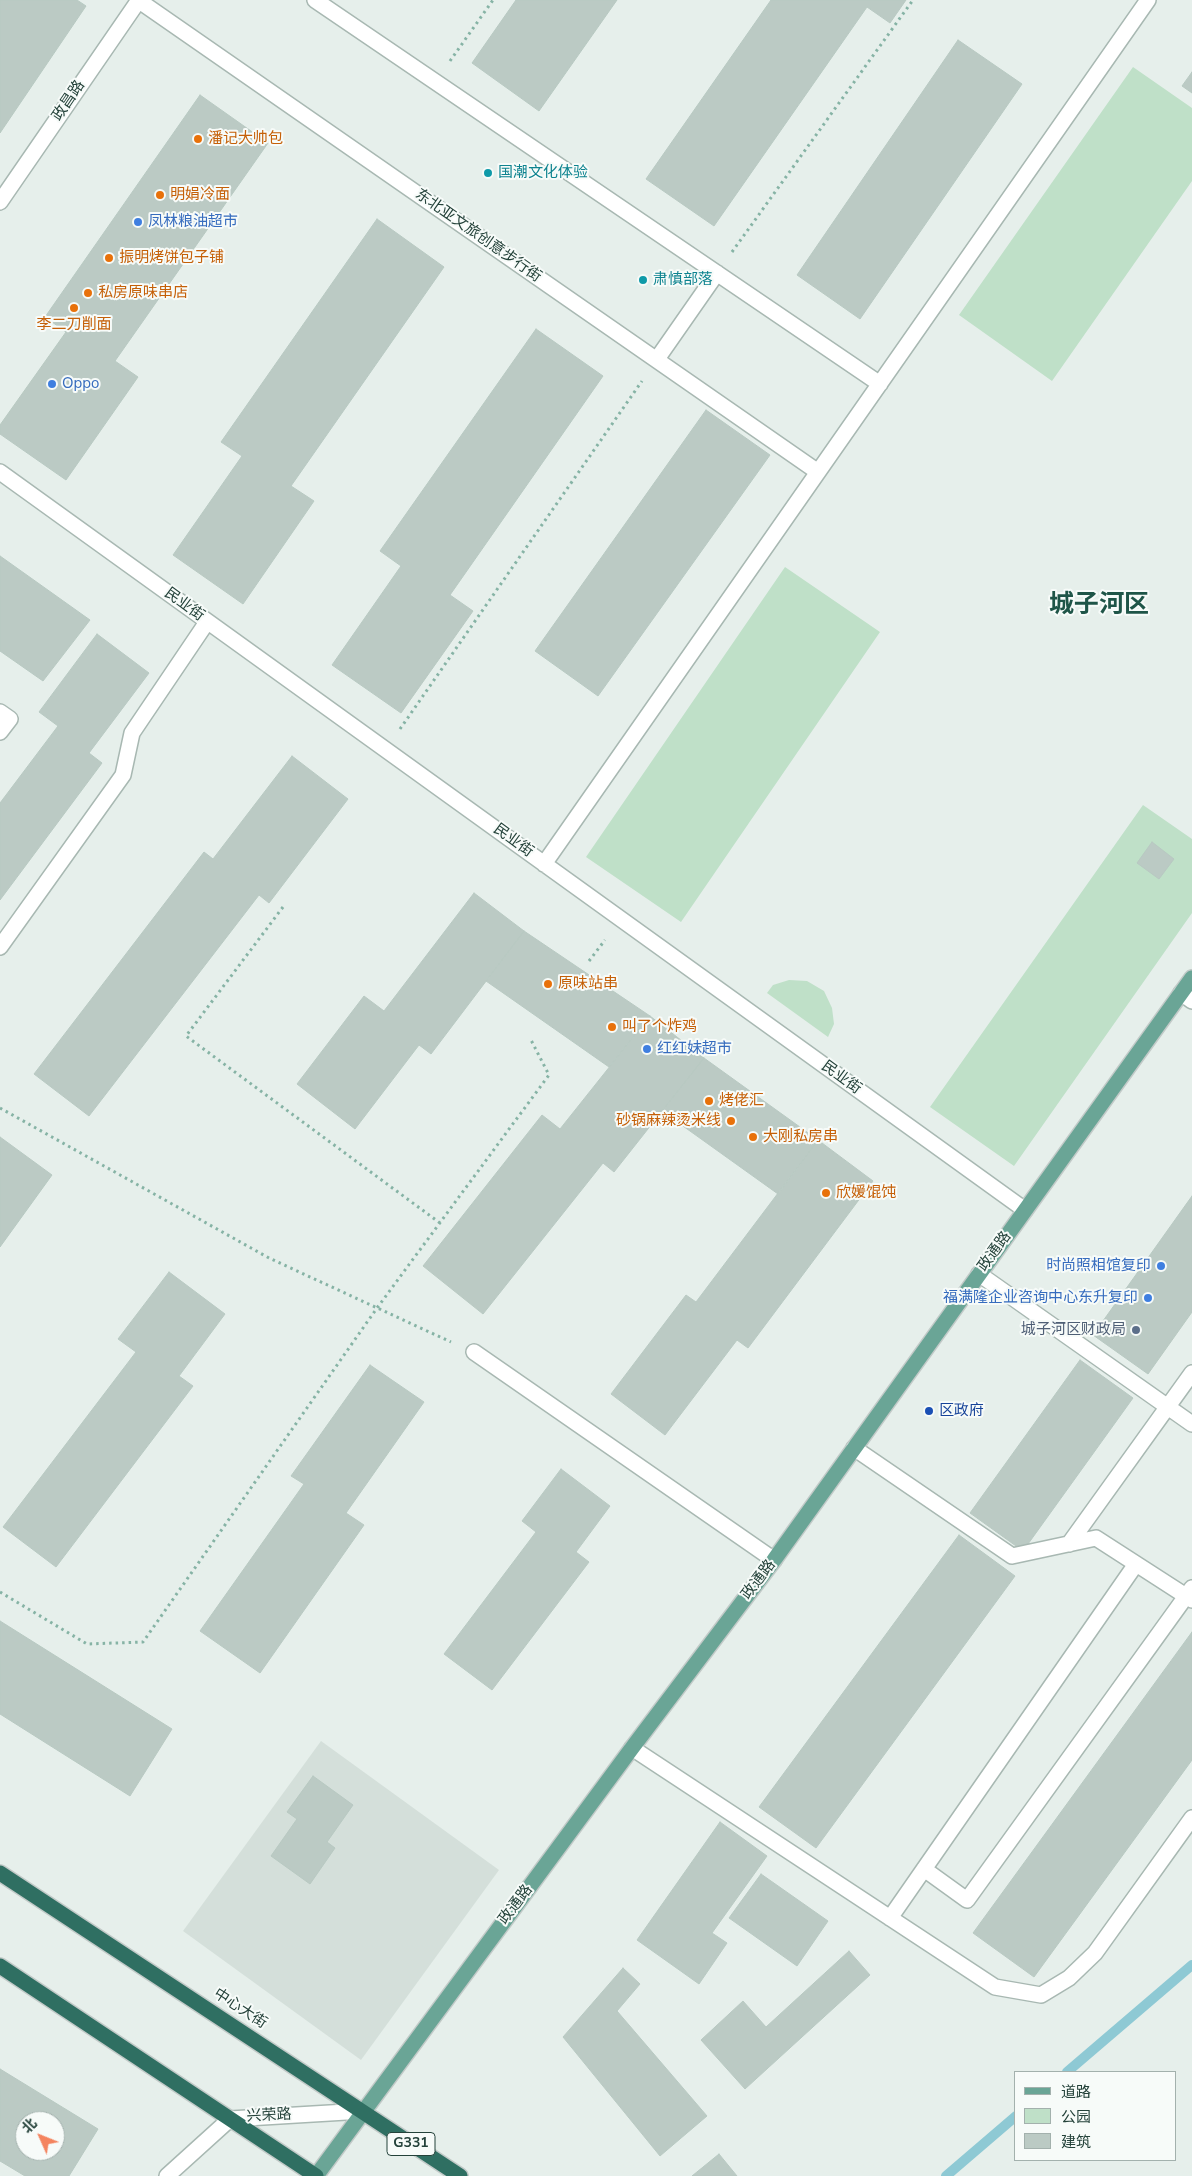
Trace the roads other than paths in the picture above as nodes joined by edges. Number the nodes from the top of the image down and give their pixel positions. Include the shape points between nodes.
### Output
1 (138, 0) edge
2 (315, 0) edge
3 (1148, 0) edge
4 (0, 202) edge
5 (717, 273) junction
6 (657, 359) junction
7 (880, 384) junction
8 (0, 472) edge
9 (818, 472) junction
10 (207, 622) junction
11 (0, 712) edge
12 (0, 732) edge
13 (544, 864) junction
14 (0, 948) edge
15 (1192, 978) edge
16 (1187, 997) edge
17 (1025, 1210) junction
18 (979, 1274) junction
19 (474, 1352) road end
20 (1192, 1373) edge
21 (1168, 1407) junction
22 (1192, 1424) edge
23 (854, 1448) junction
24 (1069, 1544) junction
25 (774, 1560) junction
26 (1136, 1564) junction
27 (1190, 1595) edge
28 (632, 1748) junction
29 (1192, 1818) edge
30 (924, 1870) junction
31 (0, 1873) edge
32 (890, 1918) junction
33 (0, 1966) edge
34 (363, 2111) junction
35 (230, 2118) junction
36 (167, 2176) edge
37 (316, 2176) edge
38 (460, 2176) edge

1 - 4 street, 政昌路
1 - 6 street, 东北亚文旅创意步行街
2 - 5 street
3 - 7 street
5 - 6 street
5 - 7 street
6 - 9 street, 东北亚文旅创意步行街
7 - 9 street
8 - 10 street, 民业街
9 - 13 street
10 - 13 street, 民业街
10 - 14 street via 132,733 123,775
11 - 12 street via 10,719
13 - 17 street, 民业街
15 - 16 main road, 政通路
16 - 17 main road, 政通路
17 - 18 main road, 政通路
18 - 21 street
18 - 23 main road, 政通路
19 - 25 street
20 - 21 street
21 - 22 street
21 - 24 street
23 - 24 street via 1012,1556
23 - 25 main road, 政通路
24 - 26 street via 1096,1538
25 - 28 main road, 政通路
26 - 27 street
26 - 30 street
27 - 30 street via 967,1900
28 - 32 street
28 - 34 main road, 政通路
29 - 32 street via 1096,1953 1070,1978 1041,1995 995,1988
30 - 32 street
31 - 34 highway, 中心大街
33 - 35 highway
34 - 35 street, 兴荣路
34 - 37 main road, 政通路
34 - 38 highway, 中心大街 / G331
35 - 36 street, 兴荣路
35 - 37 highway

